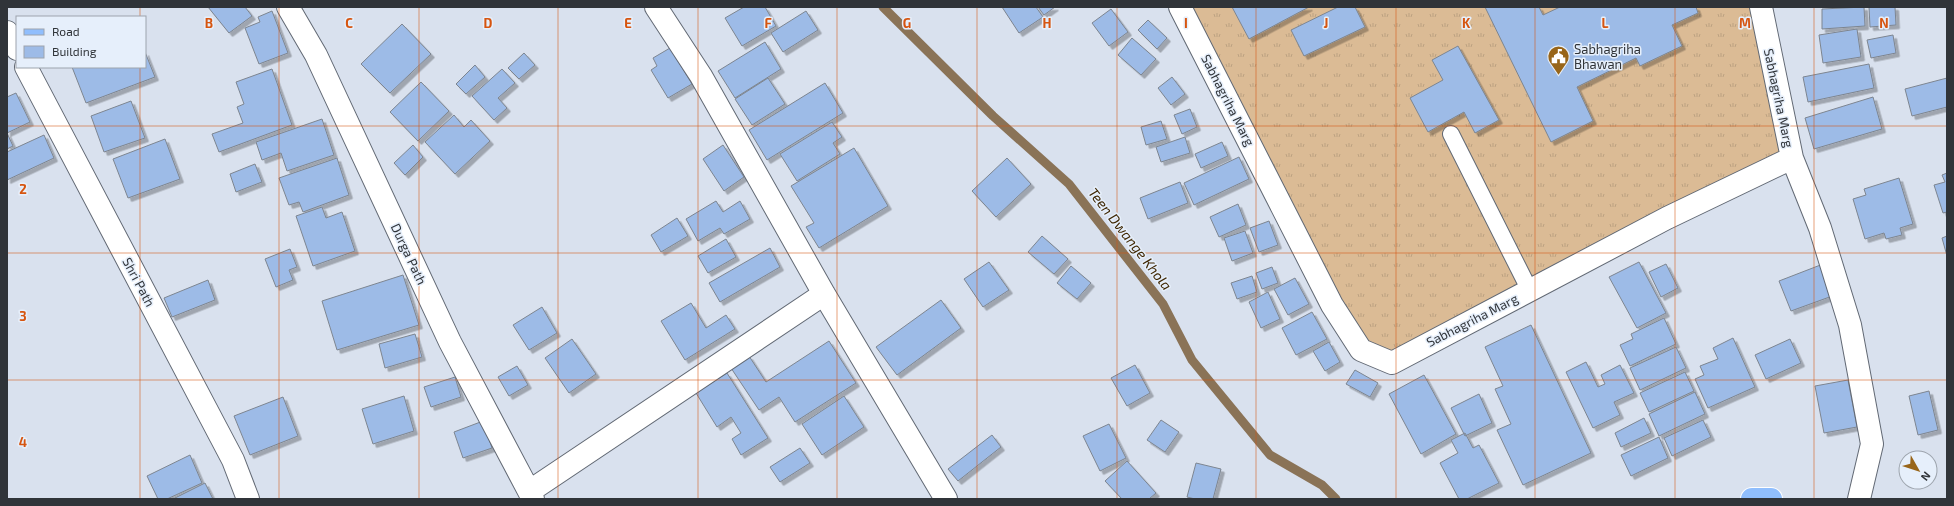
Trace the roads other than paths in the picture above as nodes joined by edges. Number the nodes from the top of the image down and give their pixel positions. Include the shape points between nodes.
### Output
1 (288, 7) edge
2 (656, 7) edge
3 (1180, 7) edge
4 (1762, 7) edge
5 (7, 32) edge
6 (16, 47) edge
7 (27, 68) edge
8 (1451, 134) dead end
9 (1792, 158) junction
10 (1530, 291) junction
11 (824, 294) junction
12 (532, 495) edge
13 (248, 499) edge
14 (946, 499) edge
15 (1752, 499) edge
16 (1771, 499) edge
17 (1859, 499) edge

1 - 12 street, Durga Path via 316,55 450,342
2 - 11 street via 701,76
3 - 10 street, Sabhagriha Marg via 1332,305 1361,350 1392,363
4 - 9 street, Sabhagriha Marg
5 - 6 street
7 - 13 street, Shri Path via 233,460
8 - 10 lane
9 - 10 street, Sabhagriha Marg via 1667,218
9 - 17 street via 1820,228 1850,325 1872,444
11 - 12 street
11 - 14 street
15 - 16 main road

